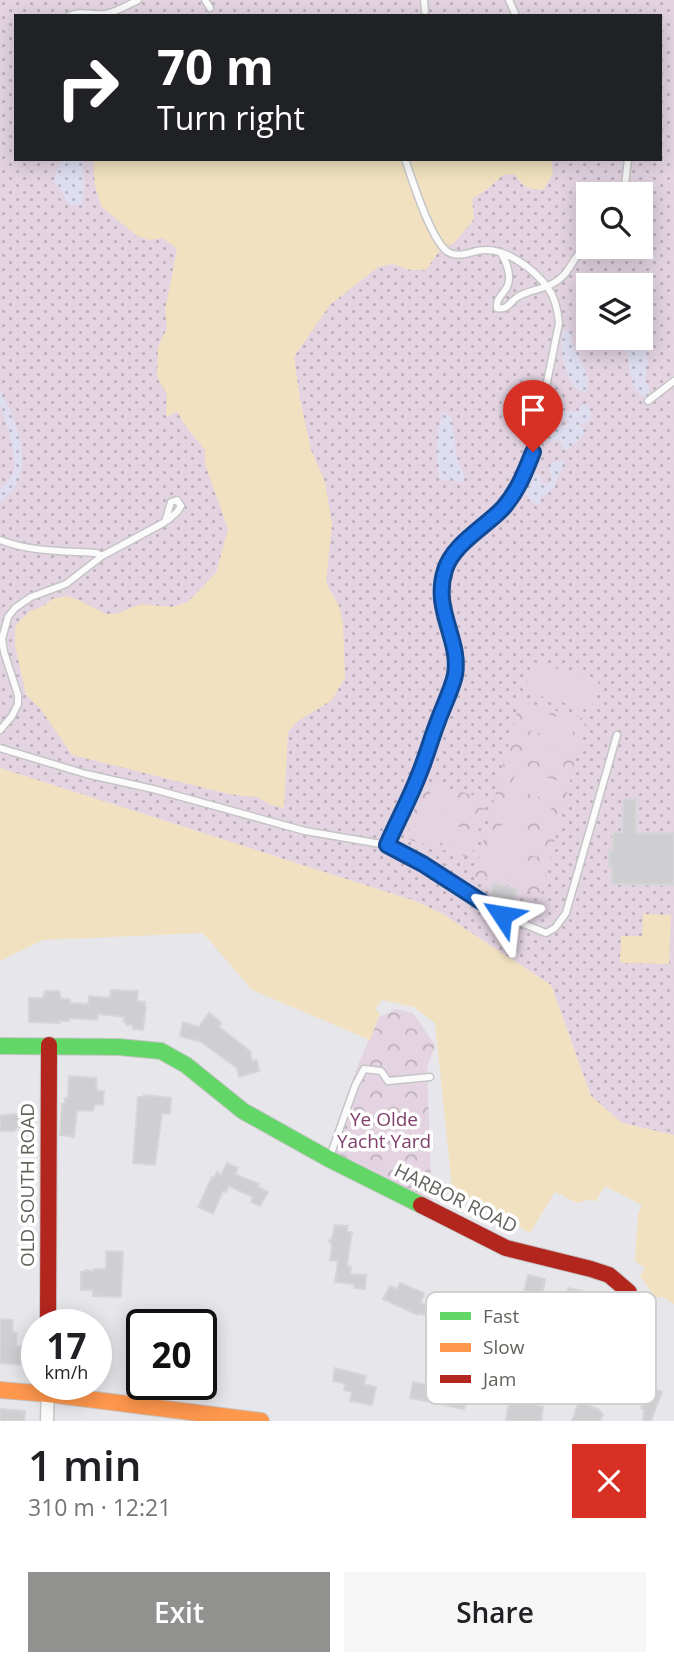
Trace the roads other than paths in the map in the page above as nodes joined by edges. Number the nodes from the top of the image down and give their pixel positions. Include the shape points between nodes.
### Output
1 (138, 0) edge
2 (205, 0) edge
3 (424, 0) edge
4 (210, 8) dead end
5 (425, 11) dead end
6 (71, 14) edge
7 (98, 14) edge
8 (98, 14) edge
9 (406, 161) edge
10 (628, 161) edge
11 (625, 182) edge
12 (499, 252) junction
13 (576, 257) edge
14 (508, 286) junction
15 (547, 287) junction
16 (519, 296) junction
17 (674, 381) edge
18 (648, 401) dead end
19 (168, 520) dead end
20 (0, 540) edge
21 (102, 556) junction
22 (0, 730) edge
23 (617, 735) dead end
24 (0, 748) edge
25 (387, 845) junction
26 (49, 1045) junction
27 (0, 1046) edge
28 (430, 1077) dead end
29 (329, 1159) junction
30 (629, 1292) dead end
31 (48, 1309) edge
32 (0, 1390) edge
33 (21, 1390) edge
34 (112, 1399) edge
35 (48, 1400) edge
36 (47, 1421) edge
37 (261, 1421) edge

1 - 7 lane
2 - 4 lane
3 - 5 lane
6 - 8 lane
9 - 12 lane via 430,227 447,251 457,255
10 - 11 lane
12 - 14 lane via 506,260
12 - 15 lane via 527,267
13 - 15 lane via 566,273
14 - 16 lane
14 - 16 lane via 497,308 505,309
15 - 16 lane
15 - 25 lane via 559,323 533,452 506,505 451,557 445,569 442,600 455,676
17 - 18 lane
19 - 21 lane via 181,506 177,500 171,502 165,522
20 - 21 lane
21 - 22 lane via 66,584 31,597 8,617 2,639 18,704
23 - 25 lane via 566,912 546,933 502,915
24 - 25 lane via 305,831
26 - 27 street, HARBOR ROAD
26 - 29 street, HARBOR ROAD via 161,1051 243,1111
26 - 31 street, OLD SOUTH ROAD
28 - 29 lane via 388,1081 381,1071 364,1069
29 - 30 street, HARBOR ROAD via 506,1248 609,1275
32 - 33 street
34 - 37 street
35 - 36 street

